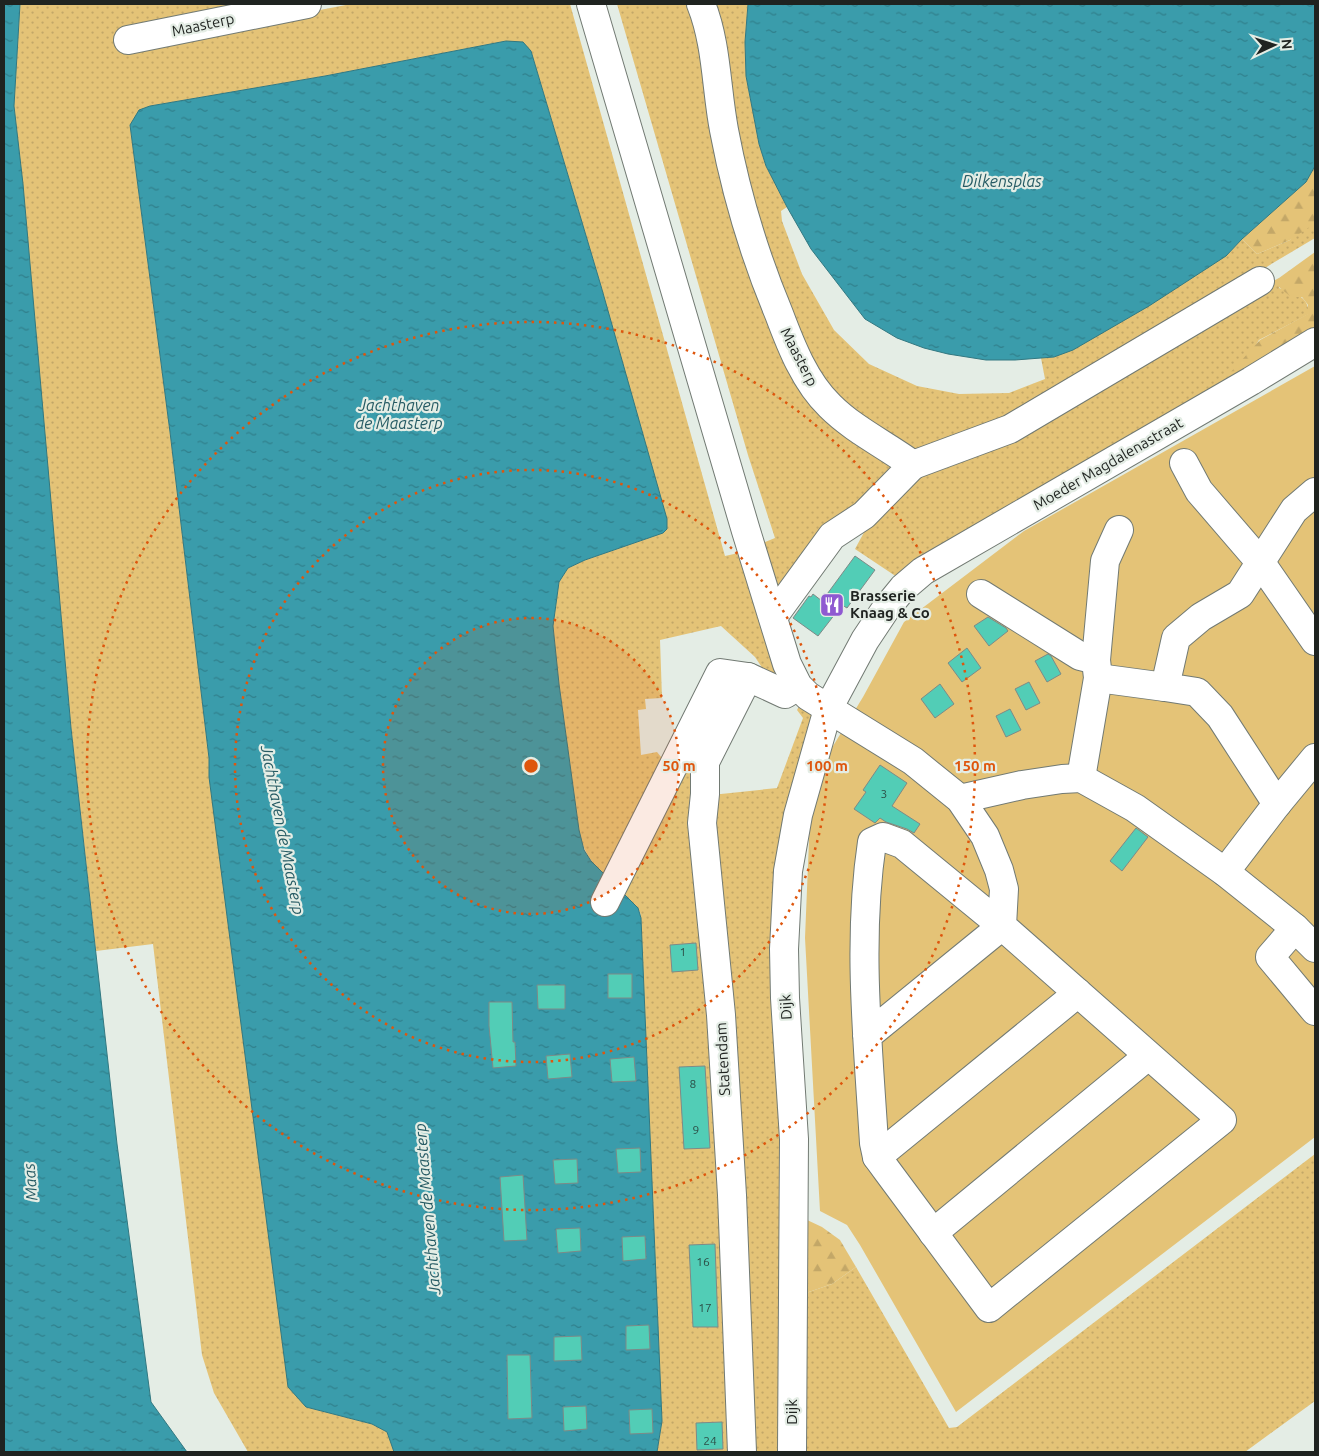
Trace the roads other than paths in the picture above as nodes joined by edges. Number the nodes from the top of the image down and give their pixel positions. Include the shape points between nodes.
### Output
1 (307, 4) edge
2 (591, 4) edge
3 (701, 4) edge
4 (128, 40) dead end
5 (1260, 281) dead end
6 (1315, 342) edge
7 (1184, 463) dead end
8 (913, 465) junction
9 (1315, 492) edge
10 (1119, 530) dead end
11 (1261, 562) junction
12 (903, 588) joint
13 (980, 594) dead end
14 (773, 617) junction
15 (1315, 641) edge
16 (1097, 669) junction
17 (748, 677) junction
18 (798, 686) junction
19 (1165, 687) junction
20 (828, 709) junction
21 (1315, 758) edge
22 (1081, 778) junction
23 (960, 799) junction
24 (1277, 804) junction
25 (1226, 872) junction
26 (605, 902) dead end
27 (1002, 926) junction
28 (1295, 928) junction
29 (1315, 948) edge
30 (1078, 993) junction
31 (1315, 1011) edge
32 (867, 1036) junction
33 (1148, 1056) junction
34 (877, 1157) junction
35 (933, 1233) junction
36 (742, 1452) edge
37 (792, 1452) edge

1 - 4 street, Maasterp
2 - 14 street
3 - 8 street, Maasterp via 712,44 735,188 758,262 787,336 808,378 829,405 845,420
5 - 8 street via 1010,428
6 - 12 street, Moeder Magdalenastraat via 923,571
7 - 11 street via 1199,491
8 - 14 street via 864,515 832,536
9 - 11 street via 1294,510
10 - 16 street via 1105,561
11 - 15 street
11 - 19 street via 1240,594 1201,617 1176,638
12 - 20 street, Dijk via 865,640
13 - 16 street
14 - 18 street
16 - 19 street
16 - 22 street
17 - 18 street via 785,694
17 - 26 street via 720,673
17 - 36 street, Statendam via 705,762 702,823 721,1016
18 - 20 street
19 - 24 street via 1197,692 1220,716
20 - 23 street via 913,761
20 - 37 street, Dijk via 794,834 788,871 784,949 794,1139
21 - 24 street
22 - 23 street via 1022,784
22 - 25 street via 1135,808
23 - 27 street via 984,836 999,870 1004,889
24 - 25 street
25 - 28 street
27 - 30 street
27 - 32 street
27 - 32 street via 902,844 883,837 872,842 863,956
28 - 29 street
28 - 31 street via 1270,956
30 - 33 street
30 - 34 street
32 - 34 street
33 - 35 street
33 - 35 street via 1222,1120 989,1308
34 - 35 street

